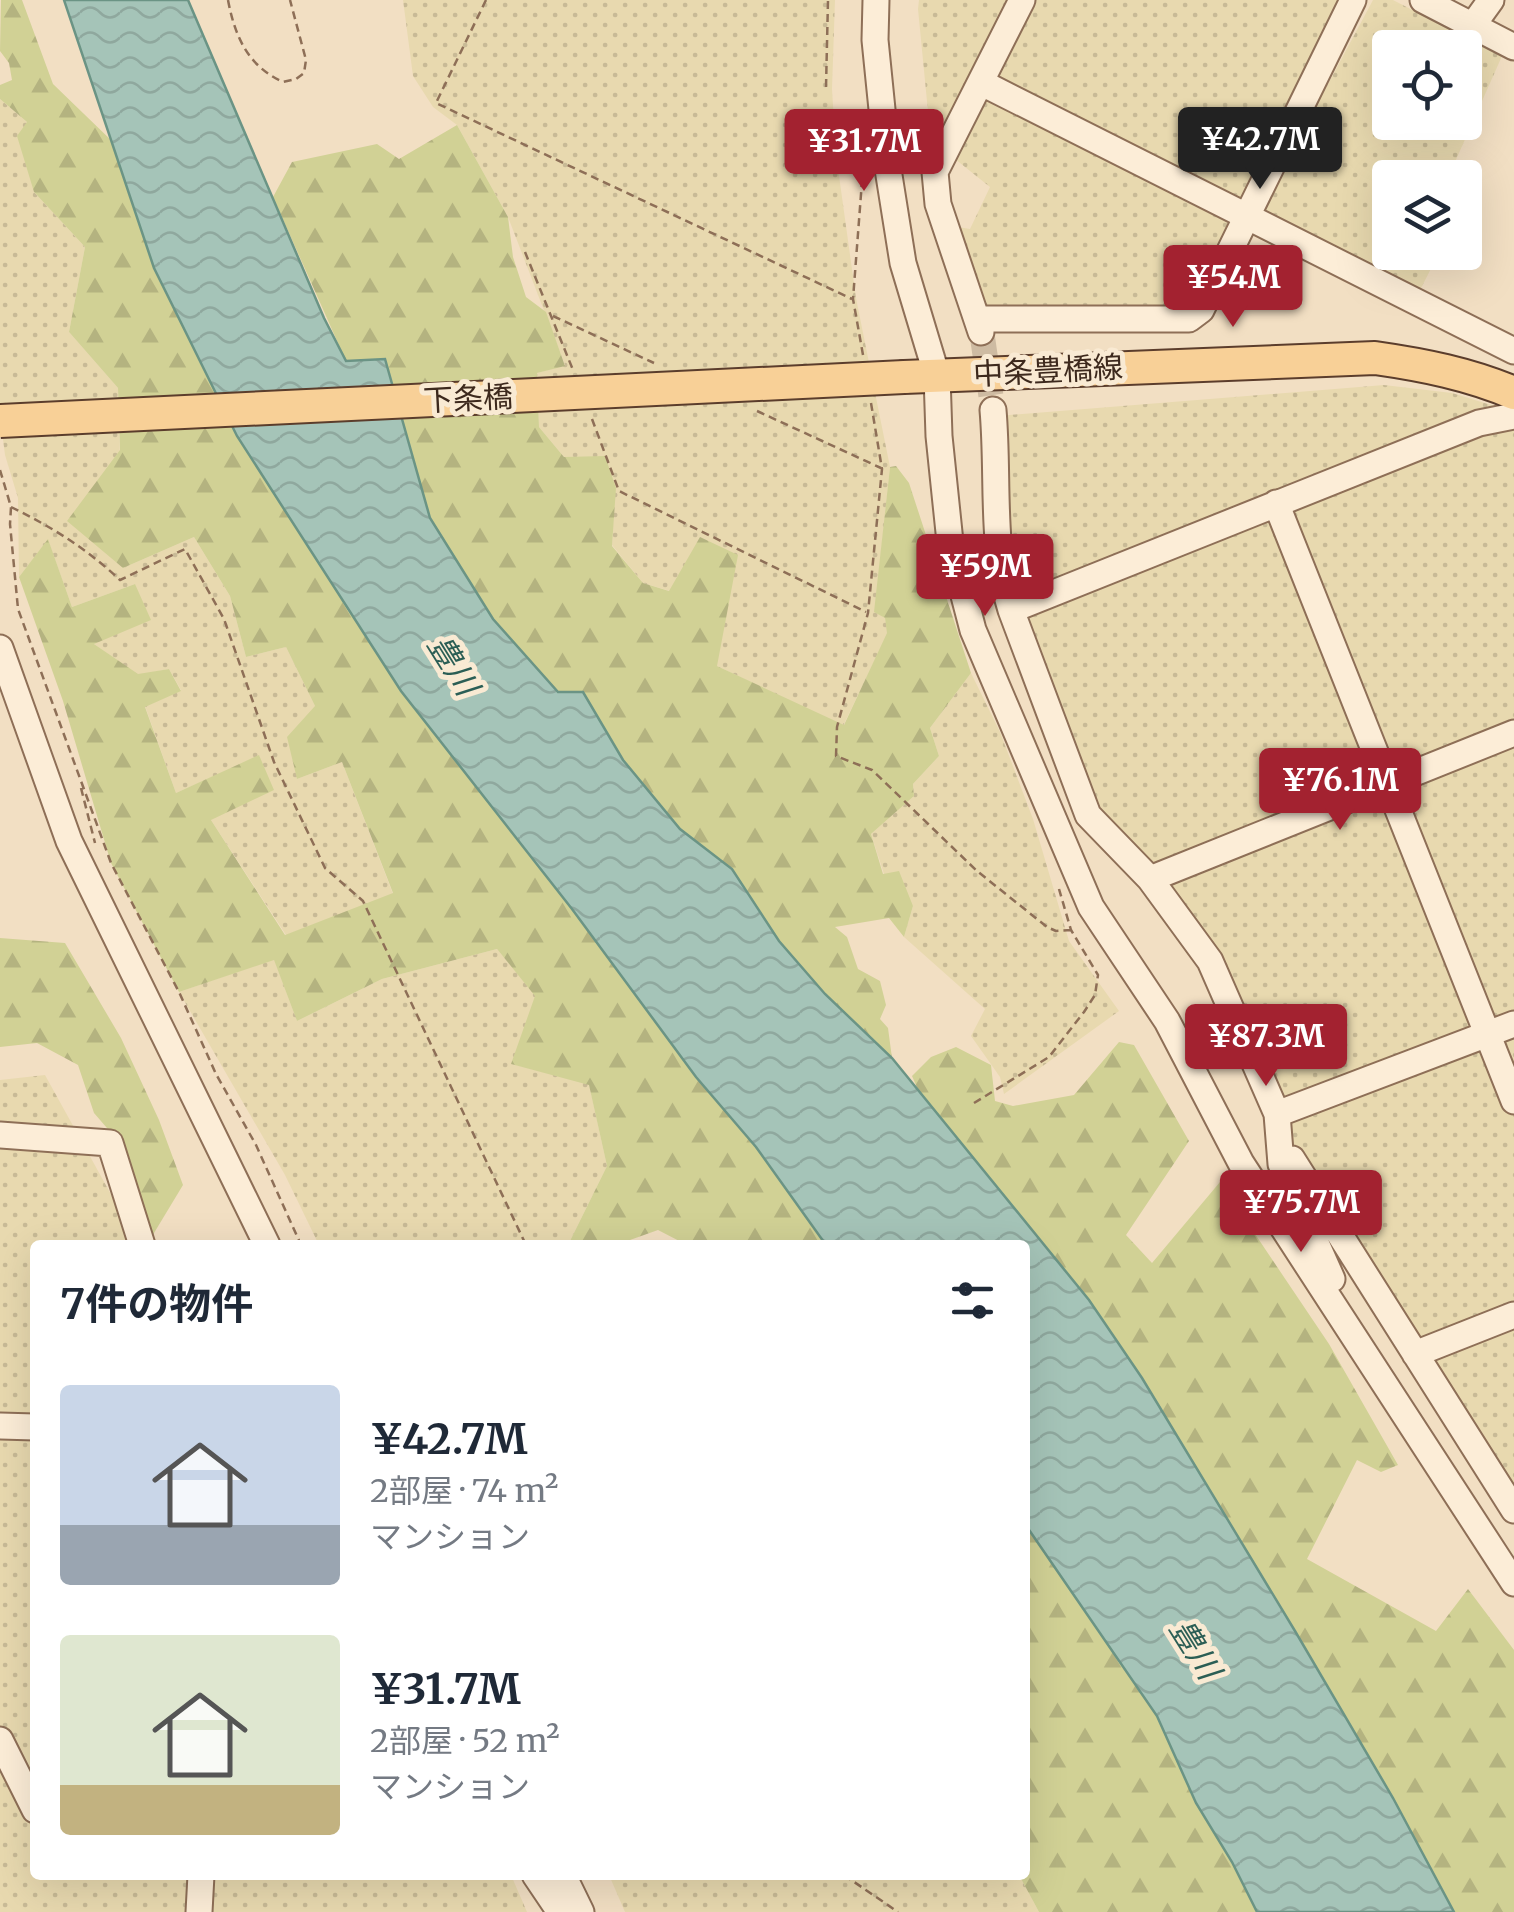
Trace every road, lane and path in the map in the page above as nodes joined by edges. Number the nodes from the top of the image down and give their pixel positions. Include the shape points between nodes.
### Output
1 (228, 0) edge
2 (290, 0) edge
3 (486, 0) edge
4 (828, 0) edge
5 (876, 0) edge
6 (1022, 0) edge
7 (1353, 0) edge
8 (1423, 0) edge
9 (1491, 0) edge
10 (1473, 25) junction
11 (1514, 47) edge
12 (982, 83) junction
13 (826, 87) dead end
14 (864, 154) dead end
15 (1245, 216) junction
16 (525, 252) dead end
17 (853, 299) junction
18 (1514, 351) edge
19 (863, 355) dead end
20 (573, 369) dead end
21 (937, 376) junction
22 (870, 392) dead end
23 (1514, 393) edge
24 (586, 404) dead end
25 (993, 410) tunnel mouth
26 (1514, 416) edge
27 (0, 421) edge
28 (0, 470) edge
29 (1276, 503) junction
30 (11, 507) junction
31 (1011, 610) junction
32 (868, 612) junction
33 (0, 648) edge
34 (1514, 733) edge
35 (1389, 783) junction
36 (1150, 880) junction
37 (1057, 881) dead end
38 (1071, 930) junction
39 (1514, 1024) edge
40 (1488, 1034) junction
41 (1514, 1100) edge
42 (974, 1104) dead end
43 (1277, 1125) junction
44 (0, 1135) edge
45 (1241, 1163) junction
46 (1301, 1215) junction
47 (140, 1240) edge
48 (265, 1240) edge
49 (298, 1240) edge
50 (524, 1240) edge
51 (1388, 1310) junction
52 (1514, 1315) edge
53 (1343, 1320) junction
54 (1415, 1354) junction
55 (0, 1426) edge
56 (30, 1428) edge
57 (1514, 1510) edge
58 (1514, 1582) edge
59 (0, 1740) edge
60 (30, 1800) edge
61 (201, 1880) edge
62 (538, 1880) edge
63 (565, 1880) edge
64 (851, 1880) edge
65 (199, 1912) edge
66 (560, 1912) edge
67 (581, 1912) edge
68 (898, 1912) edge

1 - 2 path via 252,63 283,82 304,73 306,60
3 - 17 path via 436,103
4 - 13 path
5 - 21 street via 888,169 903,263
6 - 12 street
7 - 15 street
8 - 10 street
9 - 10 street
10 - 11 street
12 - 15 street
12 - 15 street via 936,172 938,204 980,327 1188,318 1201,310
14 - 17 path
15 - 18 street
16 - 20 path
17 - 19 path
21 - 23 main road, 中条豊橋線 via 1375,358 1431,366
21 - 27 main road, 下条橋, bridge
21 - 45 street via 950,542 973,630 1091,907 1168,1021
22 - 32 path via 882,469
24 - 32 path via 619,491
25 - 31 street via 995,522
26 - 29 street via 1479,423
28 - 30 path
29 - 31 street
29 - 35 street
30 - 49 path via 18,610 112,862
30 - 50 path via 52,526 120,580 185,550 224,619 274,762 325,868 363,901
31 - 36 street via 1088,815
32 - 38 path via 837,727 836,756 872,770 976,871 1046,927
33 - 48 street via 69,841
34 - 35 street
35 - 36 street
35 - 40 street
36 - 43 street via 1210,961
37 - 38 path
38 - 42 path via 1098,975 1095,995 1049,1057
39 - 40 street
40 - 41 street
40 - 43 street
43 - 46 street via 1281,1164
43 - 51 street
44 - 47 street via 110,1143
45 - 46 street
45 - 53 street
46 - 51 street
46 - 53 street via 1338,1292
51 - 54 street
52 - 54 street
53 - 58 street
54 - 57 street
55 - 56 street
59 - 60 street
61 - 65 street
62 - 66 street
63 - 67 street
64 - 68 path

